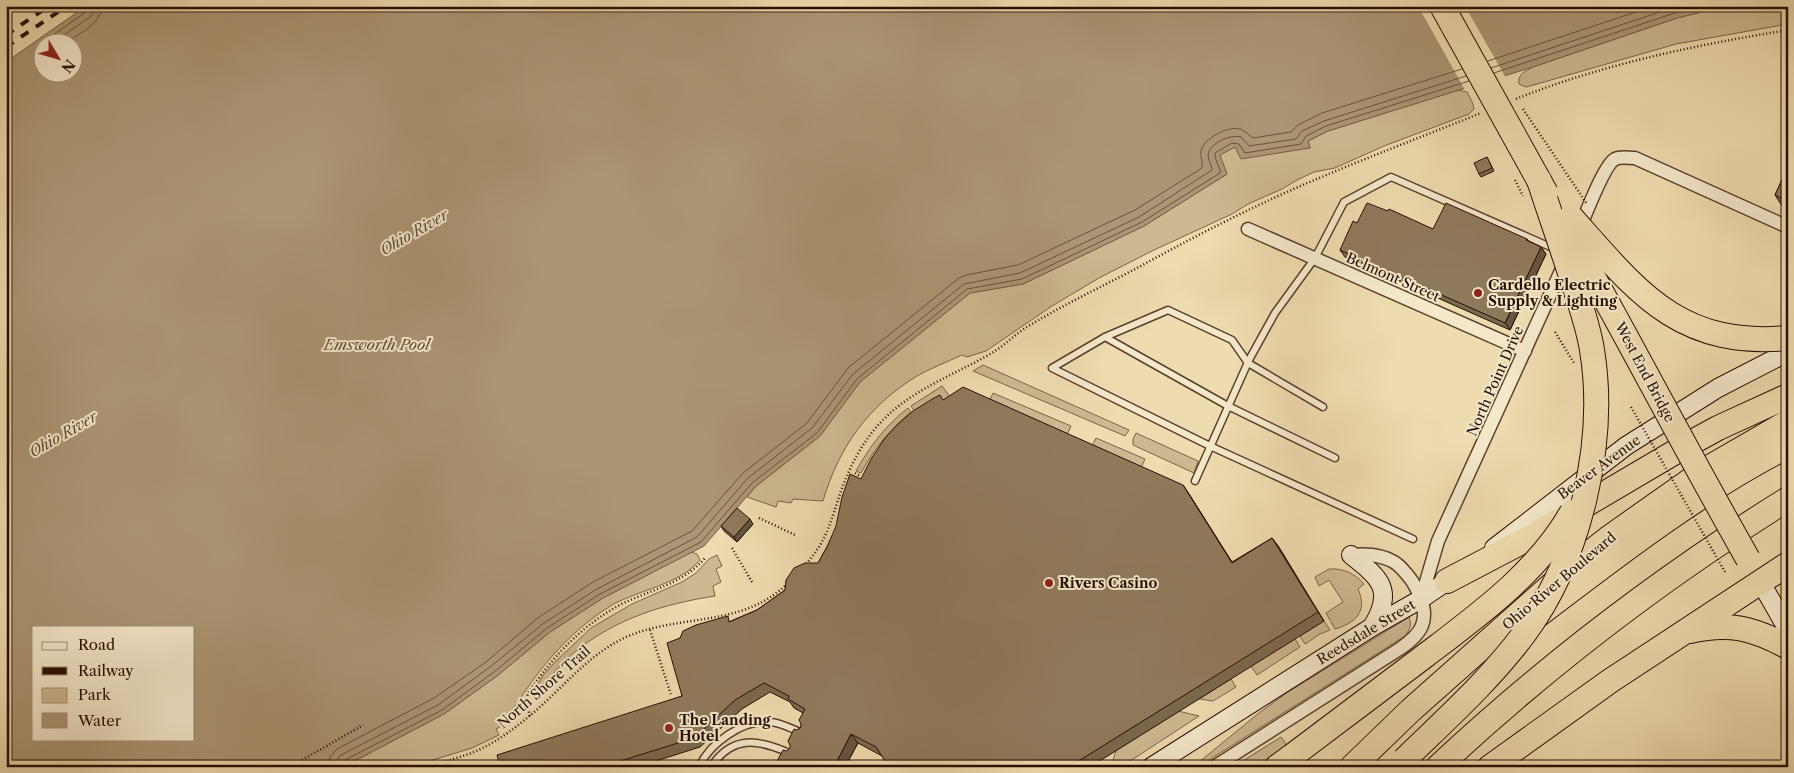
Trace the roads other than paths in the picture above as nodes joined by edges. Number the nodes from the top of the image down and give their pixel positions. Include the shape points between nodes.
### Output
1 (1442, 6) edge
2 (1531, 189) junction
3 (1788, 226) edge
4 (1248, 229) dead end
5 (1568, 254) junction
6 (1314, 258) junction
7 (1105, 337) junction
8 (1788, 338) edge
9 (1525, 351) junction
10 (1788, 352) edge
11 (1248, 363) junction
12 (1788, 396) edge
13 (1228, 406) junction
14 (1323, 408) dead end
15 (1788, 422) edge
16 (1210, 446) junction
17 (1788, 446) edge
18 (1335, 458) dead end
19 (1589, 477) junction
20 (1195, 481) dead end
21 (1788, 499) edge
22 (1413, 539) dead end
23 (1351, 555) joint
24 (1788, 564) edge
25 (1447, 582) junction
26 (1760, 582) junction
27 (1421, 599) junction
28 (1372, 627) junction
29 (1788, 630) edge
30 (1681, 633) junction
31 (1788, 648) edge
32 (1411, 710) junction
33 (803, 734) edge
34 (1191, 742) junction
35 (792, 755) edge
36 (1284, 761) edge
37 (1400, 763) edge
38 (699, 767) edge
39 (711, 767) edge
40 (1151, 767) edge
41 (1163, 767) edge
42 (1214, 767) edge
43 (1352, 767) edge
44 (1438, 767) edge
45 (1490, 767) edge

1 - 2 highway, West End Bridge, bridge
2 - 8 highway, bridge via 1647,299 1665,312 1717,334 1756,339
2 - 19 highway, bridge via 1580,304 1592,349 1597,398
2 - 26 highway, West End Bridge, bridge via 1626,333
3 - 5 street, North Point Drive via 1635,158 1624,157 1614,160 1606,169
4 - 6 street, Belmont Street
5 - 6 lane via 1391,177 1344,202
5 - 9 street, North Point Drive
6 - 9 street, Belmont Street
6 - 11 lane via 1275,313
7 - 11 lane via 1168,310 1232,340
7 - 13 lane
7 - 16 lane via 1052,368
9 - 27 street, North Point Drive via 1438,541
10 - 25 main road, Beaver Avenue via 1718,388 1626,446
11 - 13 lane
11 - 14 lane
12 - 25 highway via 1725,424
13 - 16 lane
13 - 18 lane
15 - 32 highway, Ohio River Boulevard via 1705,470 1572,566
16 - 20 lane
16 - 22 lane
17 - 32 highway via 1747,468 1660,525
19 - 36 highway, bridge via 1557,535 1513,585 1440,645
19 - 37 highway, bridge via 1575,532 1539,612 1489,676
21 - 44 highway via 1618,617 1503,709
23 - 27 street via 1368,554 1393,561 1414,584
23 - 28 main road via 1375,574 1380,583 1382,607
24 - 26 highway
25 - 27 main road, Beaver Avenue
26 - 29 main road
26 - 30 highway
27 - 28 main road, Reedsdale Street
27 - 42 street, Reedsdale Street via 1423,625 1411,641
28 - 34 main road, Reedsdale Street
30 - 31 highway via 1733,626 1756,632
30 - 45 highway
32 - 43 highway, Ohio River Boulevard
33 - 38 lane via 783,724 758,722 734,731 717,743
34 - 40 main road, Reedsdale Street
34 - 41 main road
35 - 39 lane via 771,745 749,742 724,752

